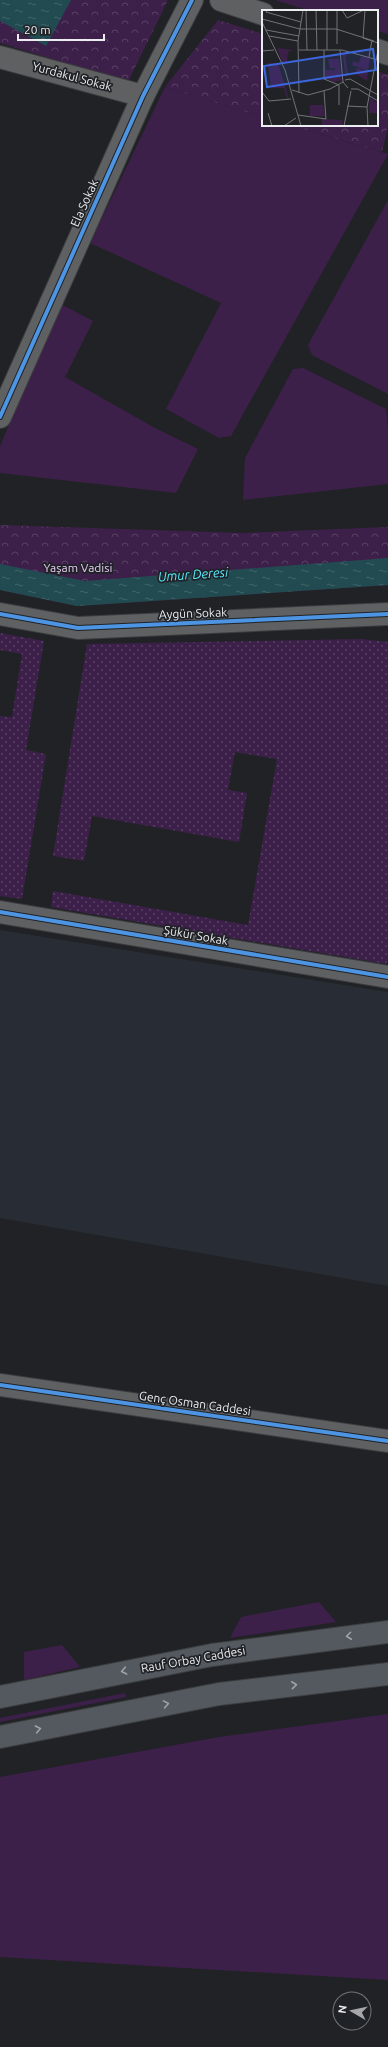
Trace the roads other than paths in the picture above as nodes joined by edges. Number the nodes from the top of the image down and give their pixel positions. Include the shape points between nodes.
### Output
1 (192, 0) edge
2 (221, 0) edge
3 (262, 14) edge
4 (378, 50) edge
5 (388, 54) edge
6 (0, 57) edge
7 (143, 96) junction
8 (0, 417) edge
9 (0, 614) edge
10 (388, 614) edge
11 (0, 912) edge
12 (388, 977) edge
13 (0, 1385) edge
14 (388, 1441) edge
15 (388, 1632) edge
16 (388, 1674) edge
17 (0, 1697) edge
18 (0, 1737) edge

1 - 7 street, Ela Sokak
2 - 3 street
4 - 5 street
6 - 7 street, Yurdakul Sokak
7 - 8 street, Ela Sokak
9 - 10 street, Aygün Sokak via 78,628
11 - 12 street, Şükür Sokak
13 - 14 street, Genç Osman Caddesi
15 -> 17 main road, Rauf Orbay Caddesi via 212,1655
18 -> 16 main road via 219,1694

